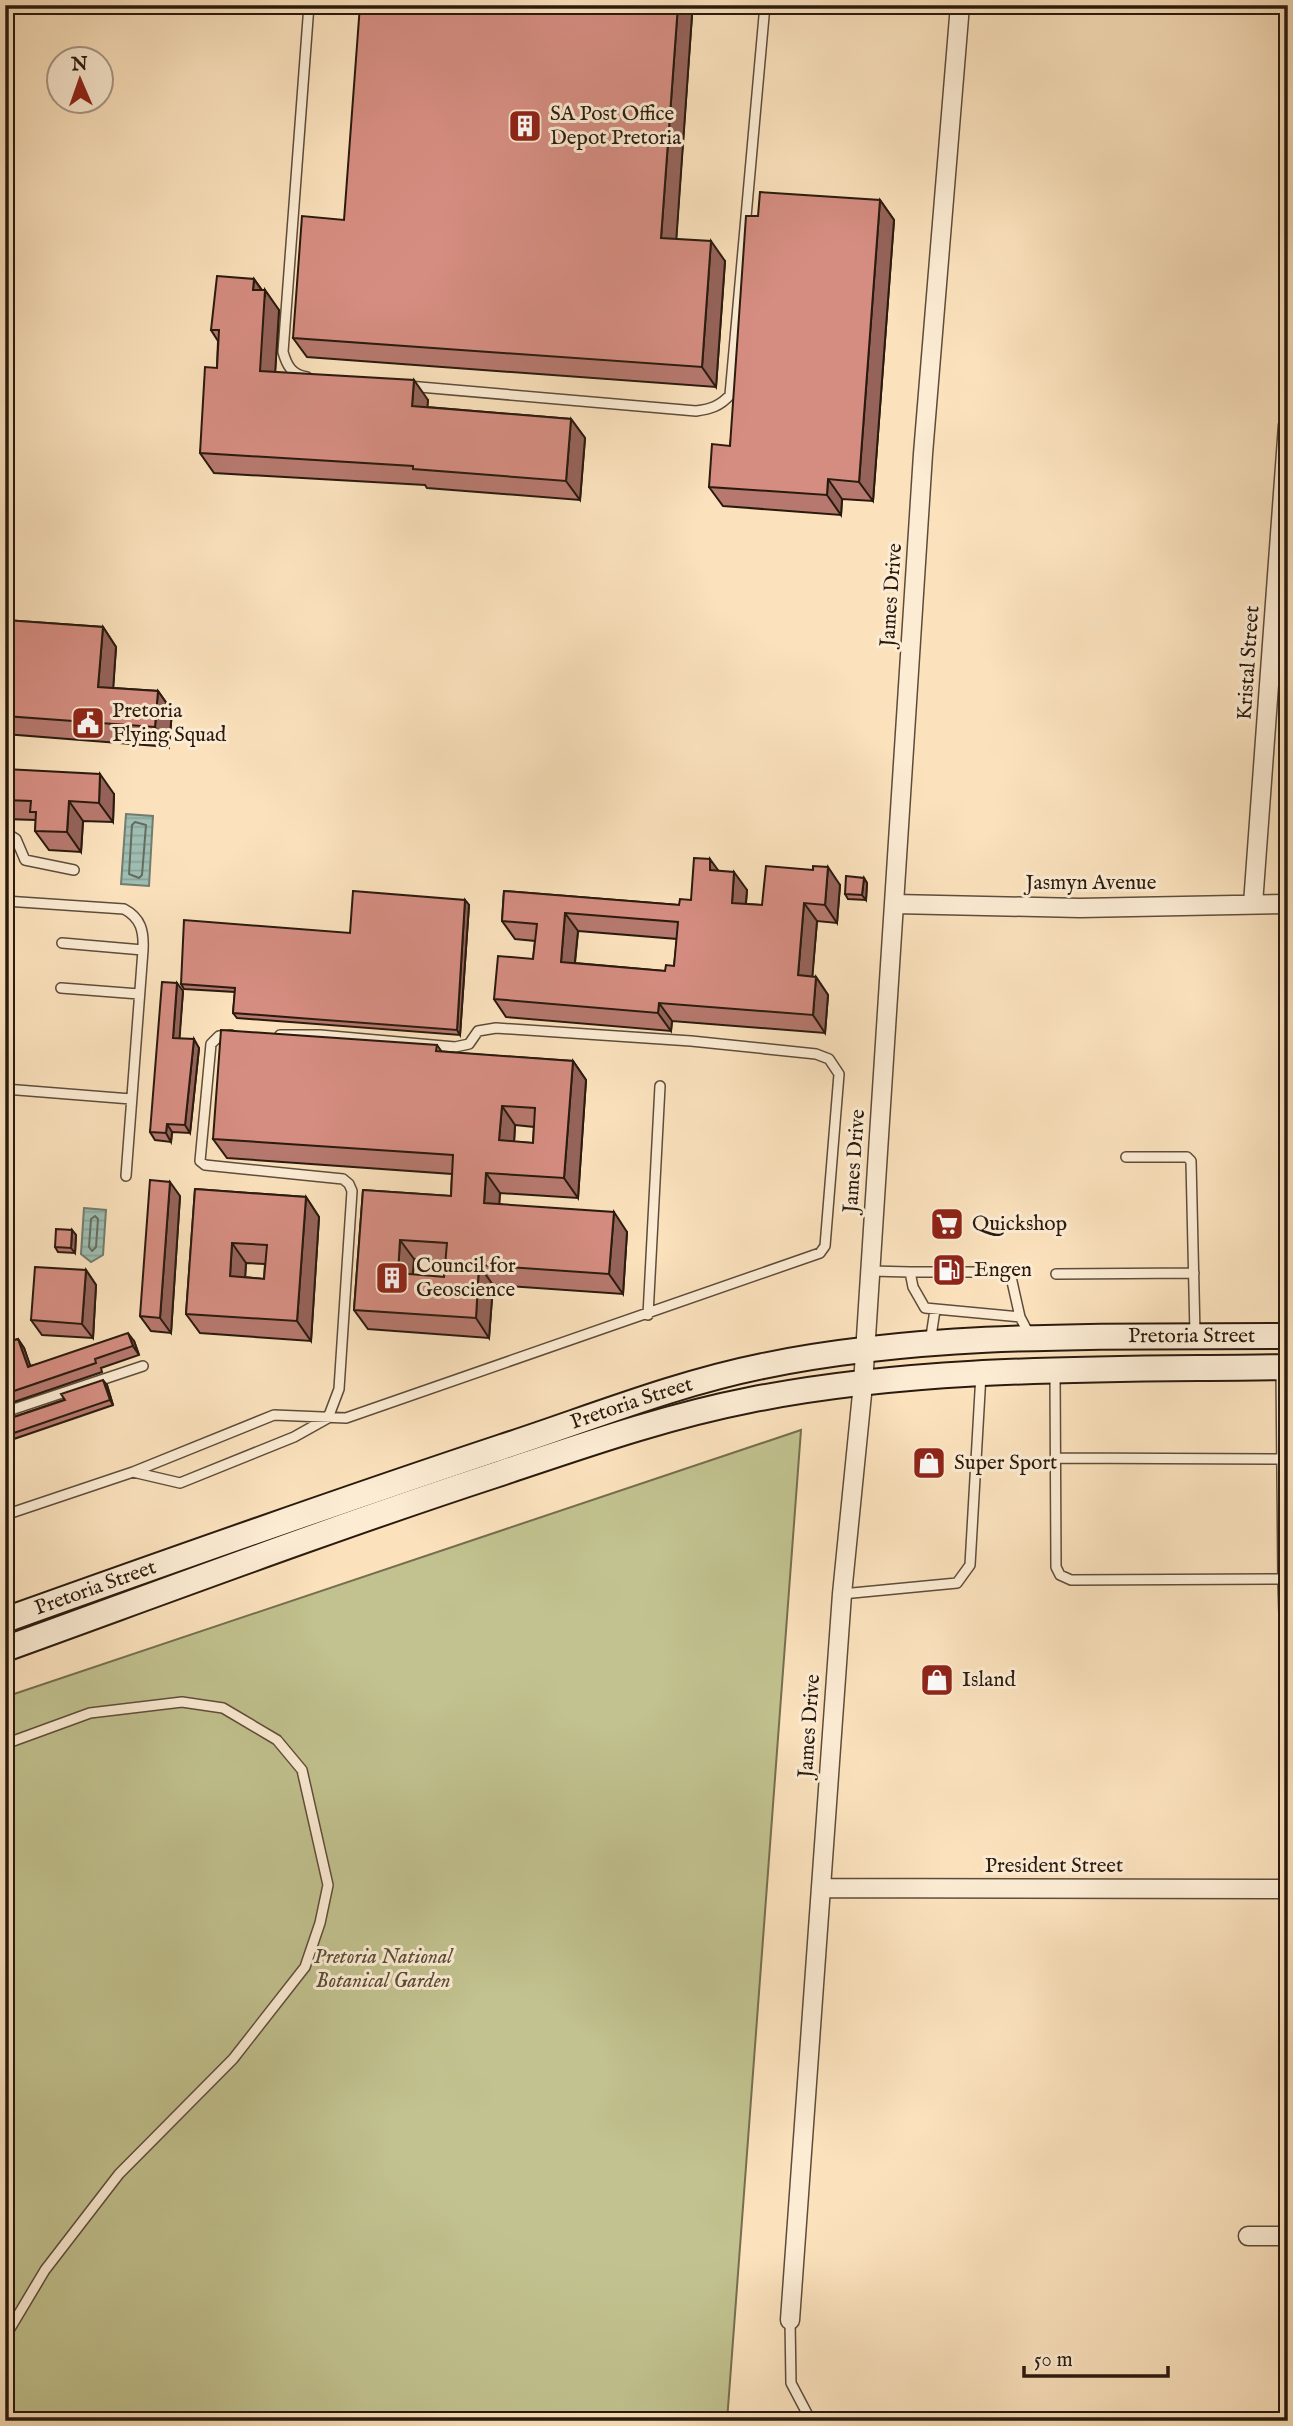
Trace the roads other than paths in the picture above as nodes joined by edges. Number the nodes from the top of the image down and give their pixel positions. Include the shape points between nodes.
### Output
1 (309, 5) edge
2 (960, 5) edge
3 (766, 6) edge
4 (322, 379) edge
5 (391, 385) edge
6 (1288, 425) edge
7 (1281, 630) edge
8 (5, 832) edge
9 (74, 870) dead end
10 (5, 901) edge
11 (895, 904) junction
12 (1253, 904) junction
13 (1288, 904) edge
14 (62, 943) dead end
15 (143, 950) junction
16 (61, 988) dead end
17 (139, 994) junction
18 (244, 1035) edge
19 (269, 1035) edge
20 (660, 1086) dead end
21 (5, 1089) edge
22 (131, 1099) junction
23 (1126, 1157) dead end
24 (126, 1176) dead end
25 (871, 1271) junction
26 (910, 1272) junction
27 (1194, 1273) junction
28 (1056, 1274) dead end
29 (935, 1310) junction
30 (648, 1315) junction
31 (1020, 1317) junction
32 (1288, 1336) edge
33 (1195, 1337) junction
34 (1032, 1340) junction
35 (929, 1344) junction
36 (866, 1349) junction
37 (143, 1366) dead end
38 (1284, 1367) edge
39 (1055, 1371) junction
40 (981, 1372) junction
41 (863, 1384) junction
42 (5, 1412) edge
43 (328, 1418) junction
44 (1055, 1458) junction
45 (1282, 1459) junction
46 (133, 1472) junction
47 (5, 1515) edge
48 (1283, 1579) junction
49 (842, 1594) junction
50 (1284, 1614) dead end
51 (5, 1620) edge
52 (5, 1649) edge
53 (5, 1744) edge
54 (821, 1888) junction
55 (1288, 1889) edge
56 (1248, 2236) dead end
57 (1288, 2236) edge
58 (790, 2320) joint
59 (5, 2337) edge
60 (811, 2421) edge

1 - 4 lane via 283,352 287,366 300,376
2 - 11 street, James Drive via 923,454
3 - 5 lane via 730,395 722,404 696,411
6 - 7 street, Kristal Street
7 - 12 street, Kristal Street
8 - 9 lane via 16,839 25,860
10 - 15 lane via 124,909 141,925
11 - 12 street, Jasmyn Avenue via 1080,908
11 - 25 street, James Drive
12 - 13 street, Jasmyn Avenue
14 - 15 lane
15 - 17 lane
16 - 17 lane
17 - 22 lane
18 - 43 lane via 219,1036 211,1044 200,1161 342,1179 352,1191 339,1390
19 - 30 lane via 455,1047 469,1044 478,1031 496,1028 691,1041 829,1059 839,1074 821,1253
20 - 30 lane
21 - 22 lane
22 - 24 lane
23 - 27 lane via 1186,1157 1191,1161
25 - 26 lane
25 - 36 street, James Drive
26 - 29 lane via 920,1303
26 - 31 lane via 1001,1272 1011,1277
27 - 28 lane
27 - 33 lane
29 - 31 lane
29 - 35 lane
30 - 43 lane via 346,1418
31 - 34 lane
32 - 33 main road, Pretoria Street
33 - 34 main road, Pretoria Street
34 - 35 main road, Pretoria Street
35 - 36 main road, Pretoria Street
36 - 41 street, James Drive
36 - 51 main road, Pretoria Street via 764,1366 690,1385
37 - 42 lane
38 - 39 main road, Pretoria Street
38 - 45 lane
39 - 40 main road, Pretoria Street
39 - 44 lane
40 - 41 main road, Pretoria Street
40 - 49 lane via 972,1541 964,1577 957,1583
41 - 49 street, James Drive
41 - 52 main road, Pretoria Street via 750,1399 632,1430 402,1505
43 - 46 lane via 274,1415
43 - 46 lane via 294,1437 180,1483
44 - 45 lane
44 - 48 lane via 1056,1567 1060,1575 1071,1580
45 - 48 lane
46 - 47 lane
48 - 50 lane
49 - 54 street, James Drive
53 - 59 lane via 90,1713 182,1702 223,1708 276,1740 302,1770 328,1885 305,1967 233,2059 119,2174 46,2270
54 - 55 street, President Street
54 - 58 street, James Drive
56 - 57 street
58 - 60 lane via 791,2383

